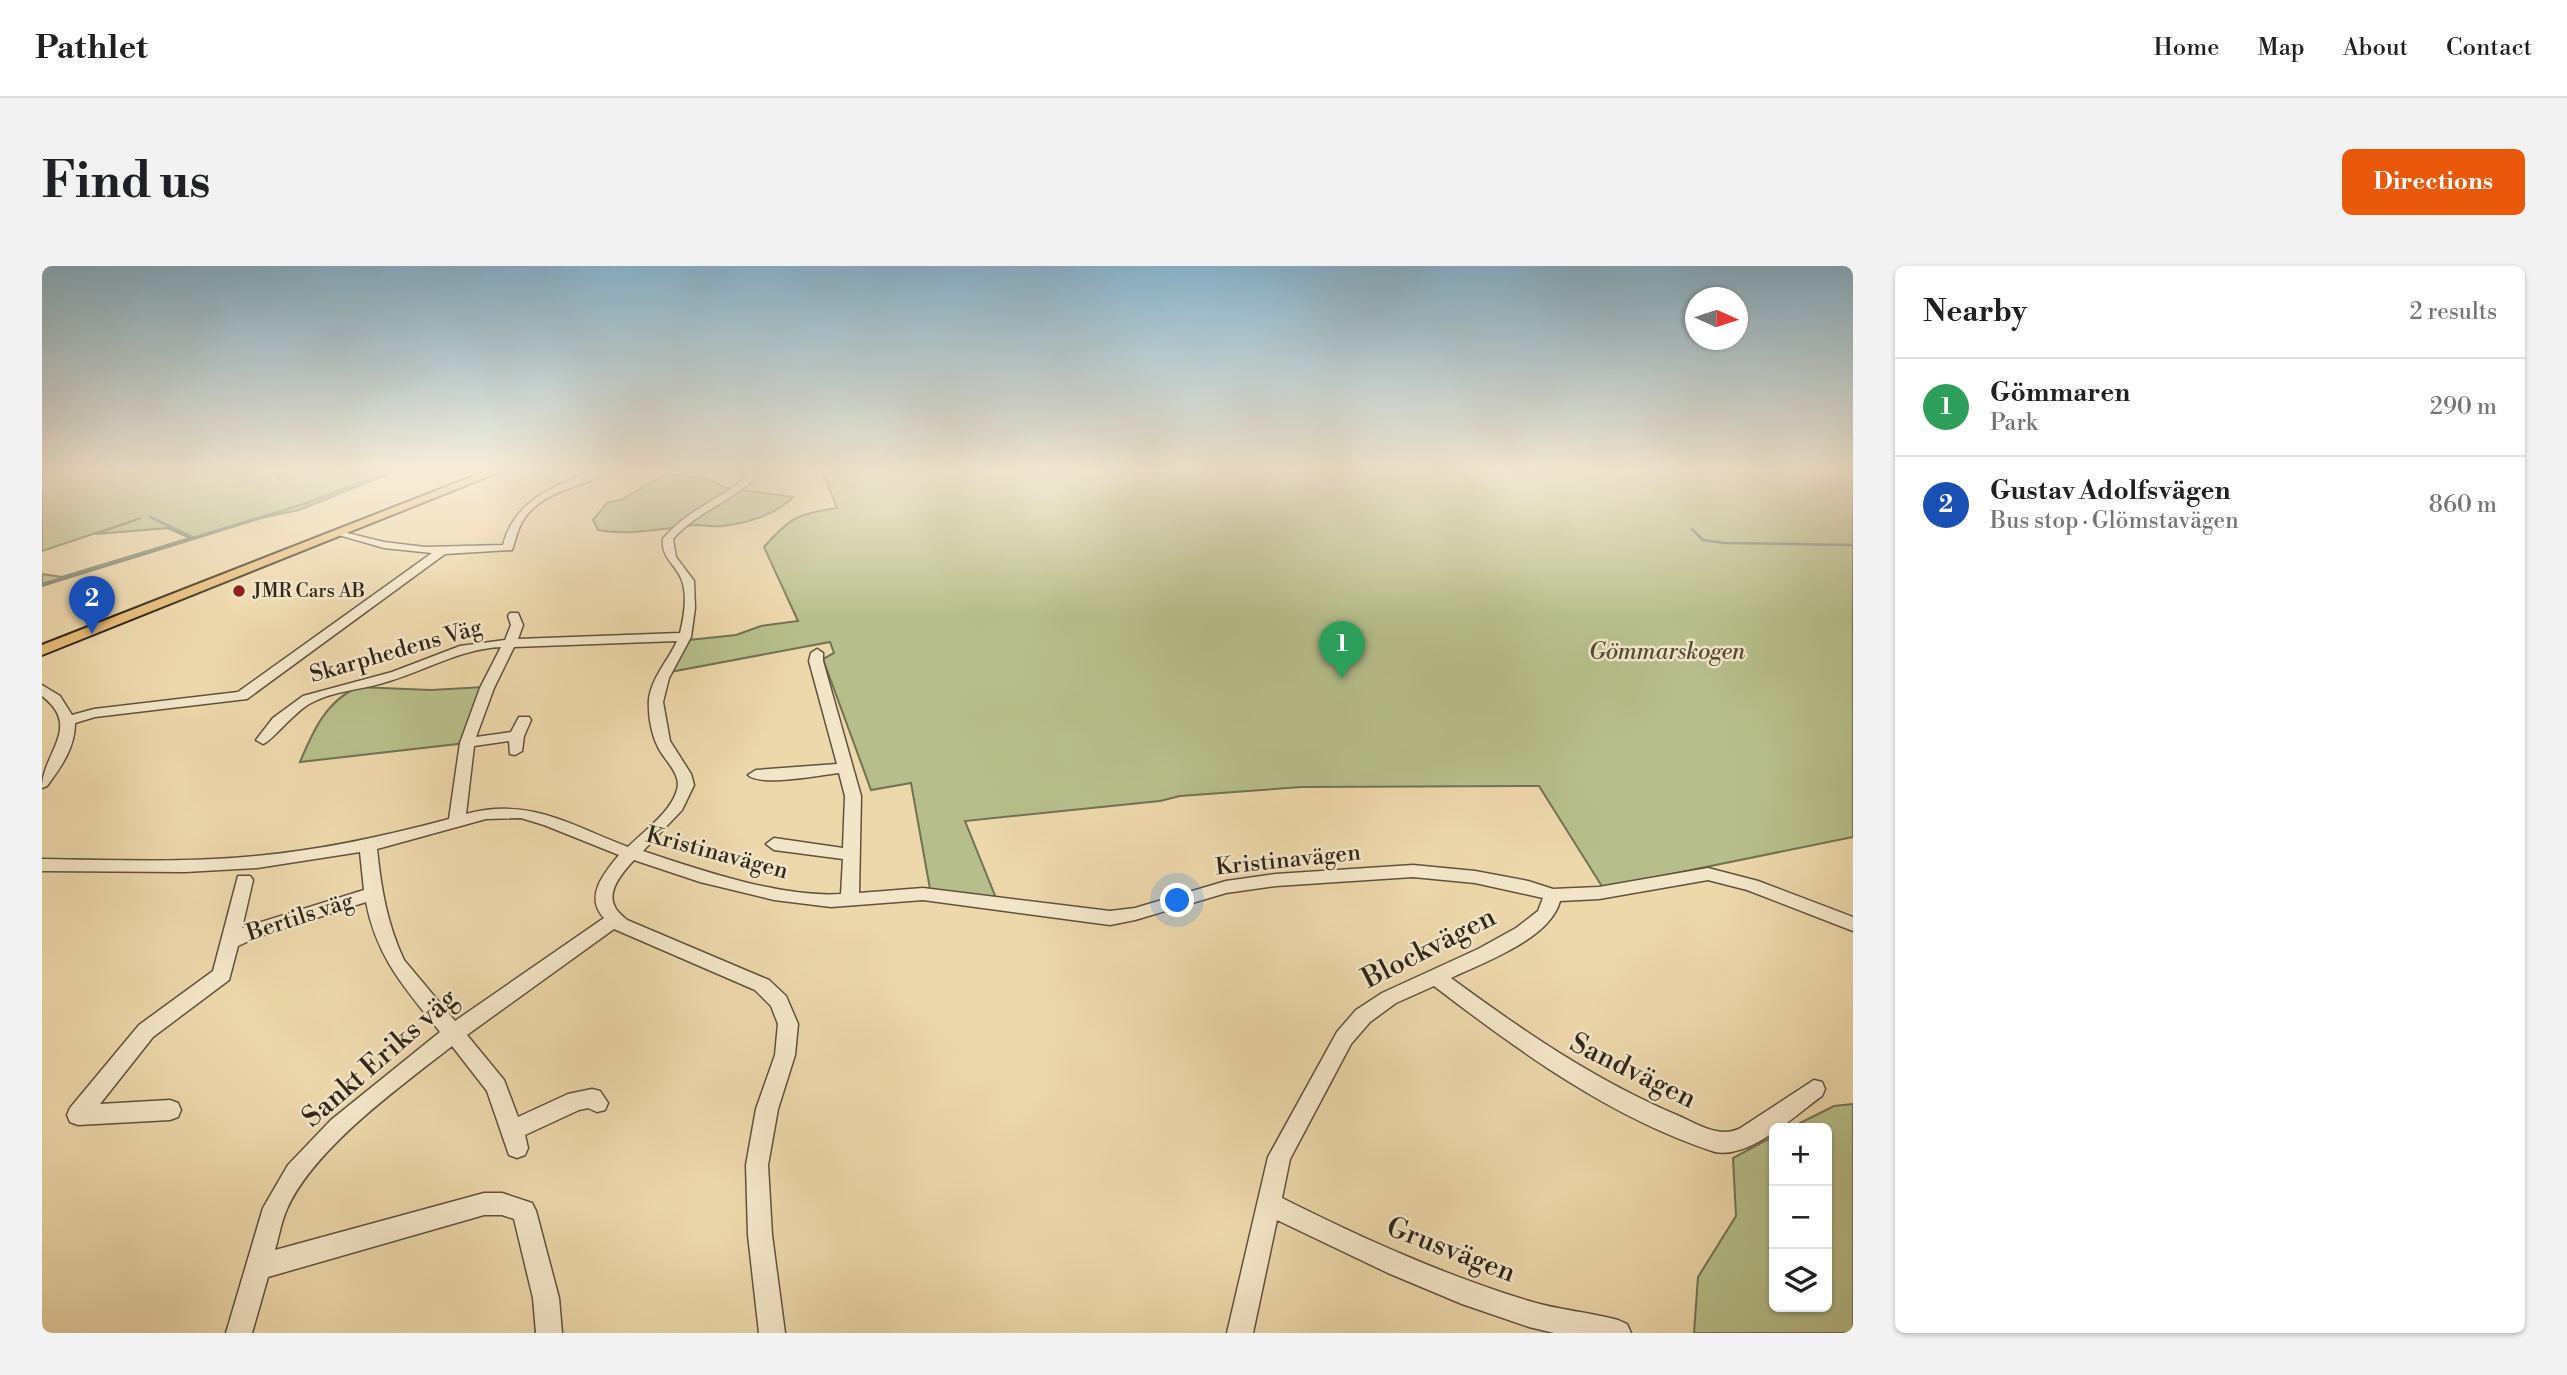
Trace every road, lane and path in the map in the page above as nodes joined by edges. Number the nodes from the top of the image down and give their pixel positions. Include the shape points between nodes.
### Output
1 (380, 518) edge
2 (520, 518) edge
3 (696, 518) edge
4 (343, 533) junction
5 (440, 552) junction
6 (187, 593) junction
7 (514, 616) dead end
8 (684, 637) junction
9 (509, 643) junction
10 (42, 645) edge
11 (42, 650) edge
12 (817, 653) dead end
13 (42, 689) edge
14 (49, 700) edge
15 (68, 720) junction
16 (524, 720) dead end
17 (262, 740) dead end
18 (467, 743) junction
19 (847, 768) junction
20 (756, 775) dead end
21 (42, 783) edge
22 (457, 821) junction
23 (774, 844) dead end
24 (368, 845) junction
25 (632, 854) junction
26 (851, 855) junction
27 (42, 865) edge
28 (244, 880) dead end
29 (373, 893) junction
30 (1553, 895) junction
31 (850, 901) junction
32 (614, 920) junction
33 (1853, 924) edge
34 (228, 943) junction
35 (1436, 977) junction
36 (451, 1033) junction
37 (1814, 1089) dead end
38 (597, 1103) dead end
39 (170, 1110) dead end
40 (1269, 1204) junction
41 (257, 1268) junction
42 (239, 1333) edge
43 (549, 1333) edge
44 (772, 1333) edge
45 (1240, 1333) edge
46 (1618, 1333) edge

1 - 4 main road
2 - 5 street via 512,527 508,548
3 - 8 street via 668,539 668,554 688,581
4 - 5 street via 380,545
4 - 6 main road
5 - 15 street via 242,696
6 - 10 main road
6 - 11 main road
7 - 9 street via 517,625
8 - 9 street, Skarphedens Väg
8 - 25 street via 655,699 663,741 683,774 685,790 675,809
9 - 17 street, Skarphedens Väg via 468,648 398,675 305,699 283,713
9 - 18 street
12 - 19 street
13 - 14 street
14 - 15 street
15 - 21 street via 62,753
16 - 18 street via 516,743
18 - 22 street
19 - 20 street
19 - 26 street via 853,796
22 - 24 street, Kristinavägen
22 - 25 street, Kristinavägen via 522,813
23 - 26 street
24 - 27 street, Kristinavägen via 222,865
24 - 29 street
25 - 31 street, Kristinavägen via 745,888 805,899
25 - 32 street via 603,891 604,904
26 - 31 street
28 - 34 street
29 - 34 street, Bertils väg
29 - 36 street via 378,923 397,964
30 - 31 street, Kristinavägen via 1475,877 1413,871 1226,887 1110,918 923,894
30 - 33 street, Kristinavägen via 1599,893 1708,874 1752,885
30 - 35 street, Blockvägen via 1549,909 1523,933
32 - 36 street, Sankt Eriks väg
32 - 44 street via 762,985 787,1018 787,1046 767,1109 757,1165
34 - 39 street via 222,975 146,1031 78,1115
35 - 37 street, Sandvägen via 1538,1054 1601,1091 1723,1143 1739,1140
35 - 40 street, Blockvägen via 1374,1008 1343,1038 1279,1157
36 - 38 street via 500,1093 514,1139 576,1101 592,1098
36 - 41 street, Sankt Eriks väg via 340,1125 311,1157 279,1199
40 - 45 street, Blockvägen
40 - 46 street, Grusvägen via 1380,1258 1461,1290 1529,1314
41 - 42 street, Sankt Eriks väg
41 - 43 street via 484,1204 502,1204 524,1211

